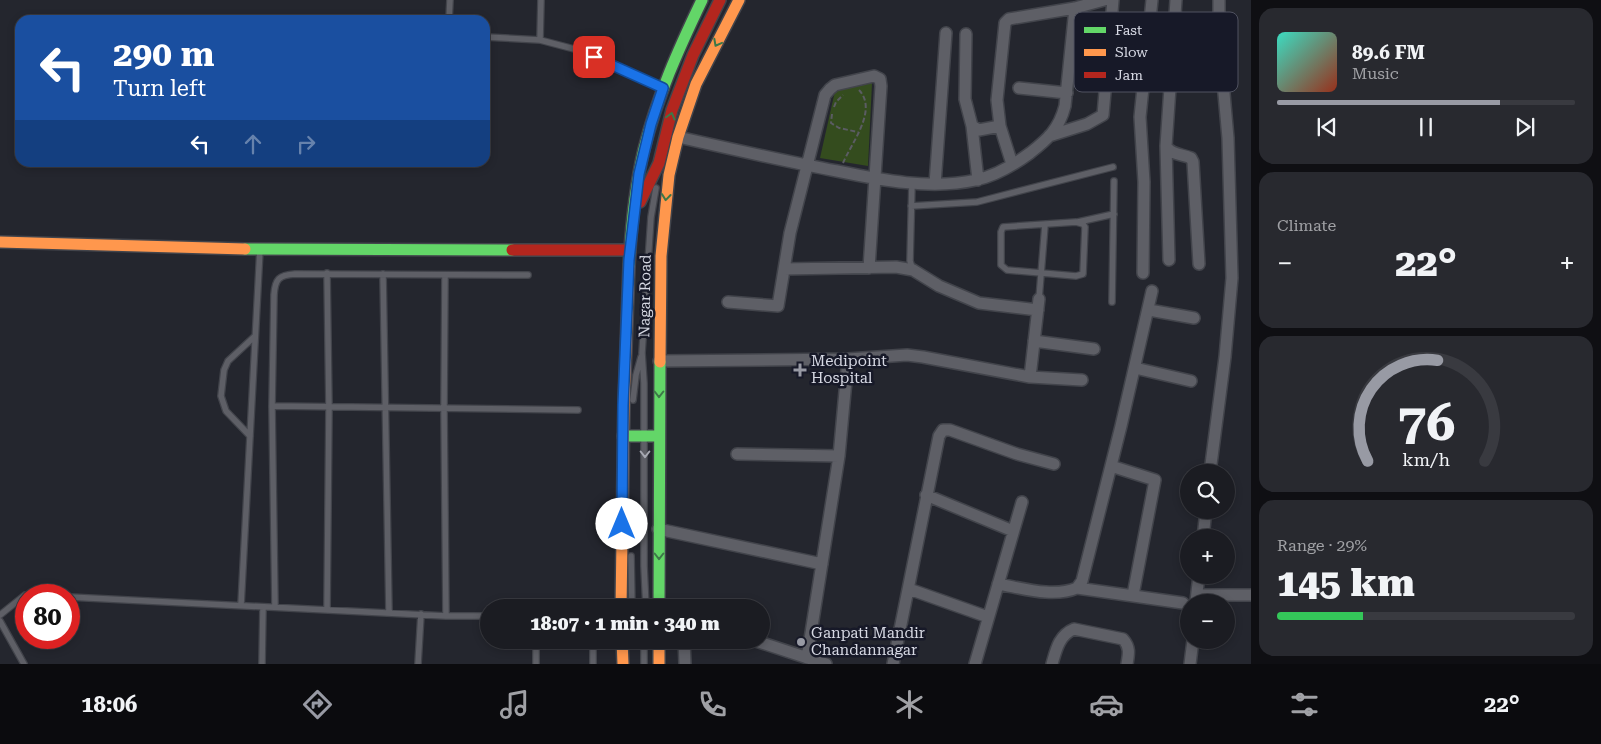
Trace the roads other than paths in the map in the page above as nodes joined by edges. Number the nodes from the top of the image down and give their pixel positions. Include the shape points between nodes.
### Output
1 (450, 0) edge
2 (540, 0) edge
3 (702, 0) edge
4 (720, 0) edge
5 (739, 0) edge
6 (1104, 0) edge
7 (1075, 8) junction
8 (1075, 12) edge
9 (449, 15) edge
10 (1074, 17) edge
11 (946, 33) dead end
12 (966, 34) dead end
13 (490, 37) edge
14 (540, 40) junction
15 (663, 88) junction
16 (1019, 88) dead end
17 (1105, 92) edge
18 (1143, 92) edge
19 (1170, 92) edge
20 (1224, 92) edge
21 (1066, 93) junction
22 (972, 126) junction
23 (1000, 126) junction
24 (1049, 136) junction
25 (678, 137) junction
26 (1166, 146) junction
27 (659, 163) junction
28 (1012, 164) junction
29 (807, 166) junction
30 (1113, 167) dead end
31 (875, 178) junction
32 (978, 180) junction
33 (1114, 181) dead end
34 (912, 182) junction
35 (935, 184) junction
36 (911, 206) junction
37 (635, 211) junction
38 (1114, 214) junction
39 (1076, 222) junction
40 (1045, 225) junction
41 (0, 242) edge
42 (260, 249) junction
43 (630, 250) junction
44 (1169, 260) dead end
45 (1199, 264) dead end
46 (869, 268) junction
47 (784, 269) junction
48 (913, 270) junction
49 (327, 273) junction
50 (1041, 273) junction
51 (1144, 273) dead end
52 (383, 274) junction
53 (445, 275) junction
54 (528, 275) dead end
55 (1152, 291) dead end
56 (728, 302) dead end
57 (1112, 302) dead end
58 (1038, 304) junction
59 (1149, 310) junction
60 (1194, 318) dead end
61 (254, 337) junction
62 (1034, 341) junction
63 (1094, 349) dead end
64 (642, 353) junction
65 (848, 359) junction
66 (659, 361) junction
67 (1135, 368) junction
68 (1030, 378) junction
69 (1082, 380) dead end
70 (1191, 381) dead end
71 (272, 406) junction
72 (330, 408) junction
73 (386, 408) junction
74 (632, 408) dead end
75 (444, 409) junction
76 (578, 410) dead end
77 (250, 436) junction
78 (645, 436) junction
79 (659, 436) junction
80 (629, 437) junction
81 (737, 454) dead end
82 (839, 456) junction
83 (1054, 464) dead end
84 (1211, 464) edge
85 (1111, 466) junction
86 (926, 495) junction
87 (1022, 502) dead end
88 (658, 529) junction
89 (1013, 530) junction
90 (631, 551) dead end
91 (822, 564) junction
92 (998, 584) junction
93 (1077, 588) junction
94 (909, 589) junction
95 (1133, 595) junction
96 (1251, 595) edge
97 (1235, 596) edge
98 (80, 598) edge
99 (622, 599) edge
100 (632, 599) edge
101 (646, 599) edge
102 (659, 599) edge
103 (15, 603) edge
104 (1180, 603) edge
105 (241, 605) junction
106 (263, 607) junction
107 (275, 607) junction
108 (327, 610) junction
109 (389, 613) junction
110 (421, 614) junction
111 (0, 615) edge
112 (446, 616) junction
113 (480, 616) edge
114 (988, 617) junction
115 (0, 621) edge
116 (770, 646) edge
117 (536, 649) edge
118 (592, 649) edge
119 (622, 649) edge
120 (643, 649) edge
121 (659, 649) edge
122 (684, 649) edge
123 (1192, 649) edge
124 (807, 658) junction
125 (24, 664) edge
126 (262, 664) edge
127 (418, 664) edge
128 (536, 664) edge
129 (593, 664) edge
130 (623, 664) edge
131 (644, 664) edge
132 (659, 664) edge
133 (685, 664) edge
134 (826, 664) edge
135 (893, 664) edge
136 (975, 664) edge
137 (1052, 664) edge
138 (1127, 664) edge
139 (1190, 664) edge

1 - 9 lane
2 - 14 lane
3 - 15 main road, Nagar Road
27 -> 4 main road via 672,110 693,55
5 -> 25 main road, Nagar Road via 696,84
6 - 7 street
7 - 8 street
7 - 23 street via 1006,23 997,100
10 - 21 street
11 - 35 street
12 - 22 street via 965,99
13 - 14 lane
14 - 15 lane via 578,50
15 - 37 main road, Nagar Road via 639,174
16 - 21 street
17 - 24 street via 1103,115 1087,124
18 - 51 street via 1140,117
19 - 26 street
20 - 84 street via 1232,278
21 - 24 street via 1061,120
22 - 23 street via 979,130
22 - 32 street
23 - 28 street
24 - 28 street
25 - 29 street
25 -> 66 main road, Nagar Road via 669,175 660,256
26 - 44 street
26 - 45 street via 1193,162
27 - 37 main road
27 - 64 lane via 651,217
28 - 32 street
29 - 31 street
29 - 31 street via 825,95 830,88 874,76 880,79 881,86
29 - 47 street
30 - 36 lane via 977,202
31 - 34 street
31 - 46 street
32 - 35 street
33 - 38 lane
34 - 35 street
34 - 36 lane
36 - 48 lane via 910,261
37 - 43 main road, Nagar Road
38 - 39 lane
38 - 57 lane
39 - 40 lane
39 - 50 lane via 1085,227 1084,272 1076,276
40 - 50 lane
40 - 50 lane via 1005,226 1001,232 1000,262 1003,267
41 - 42 main road
42 - 43 main road
42 - 61 lane
43 - 80 main road, Nagar Road
46 - 47 street
46 - 48 street
47 - 56 street via 778,306
48 - 58 street via 939,286 979,303
49 - 52 lane
49 - 71 lane via 285,274 275,286
49 - 72 lane
50 - 58 lane
52 - 53 lane
52 - 73 lane
53 - 54 lane
53 - 75 lane
55 - 59 street
58 - 62 street
59 - 60 street
59 - 67 street
61 - 77 lane
61 - 77 lane via 228,361 221,396 226,411
62 - 63 street
62 - 68 street
64 - 74 lane
64 - 78 lane
65 - 66 street
65 - 68 street via 907,355
65 - 82 street
66 -> 79 main road, Nagar Road
67 - 70 street
67 - 85 street
68 - 69 street
71 - 72 lane
71 - 107 lane
72 - 73 lane
72 - 108 lane
73 - 75 lane
73 - 109 lane
75 - 76 lane
75 - 112 lane
77 - 105 lane
78 - 79 main road
78 - 80 main road
78 -> 101 lane
79 - 88 main road, Nagar Road
80 - 99 main road, Nagar Road
81 - 82 street
82 - 91 street
83 - 86 street via 943,430
85 - 93 street via 1082,581
85 - 95 street via 1155,480
86 - 89 street
86 - 94 street
87 - 89 street
88 - 91 street
88 -> 102 main road, Nagar Road
89 - 92 street
90 - 100 lane
91 - 124 street
92 - 93 street via 1050,591
92 - 114 street
93 - 95 street
94 - 114 street
94 - 135 street
95 - 104 street
96 - 97 street
98 - 105 lane
103 - 111 lane
105 - 106 lane
106 - 107 lane
106 - 126 lane
107 - 108 lane
108 - 109 lane
109 - 110 lane
110 - 112 lane
110 - 127 lane
112 - 113 lane
114 - 136 street
115 - 125 lane
116 - 124 street
117 - 128 lane
118 - 129 lane
119 - 130 main road
120 - 131 lane
121 - 132 main road
122 - 133 street
123 - 139 street
124 - 134 street
137 - 138 street via 1060,640 1074,629 1123,639 1129,651

